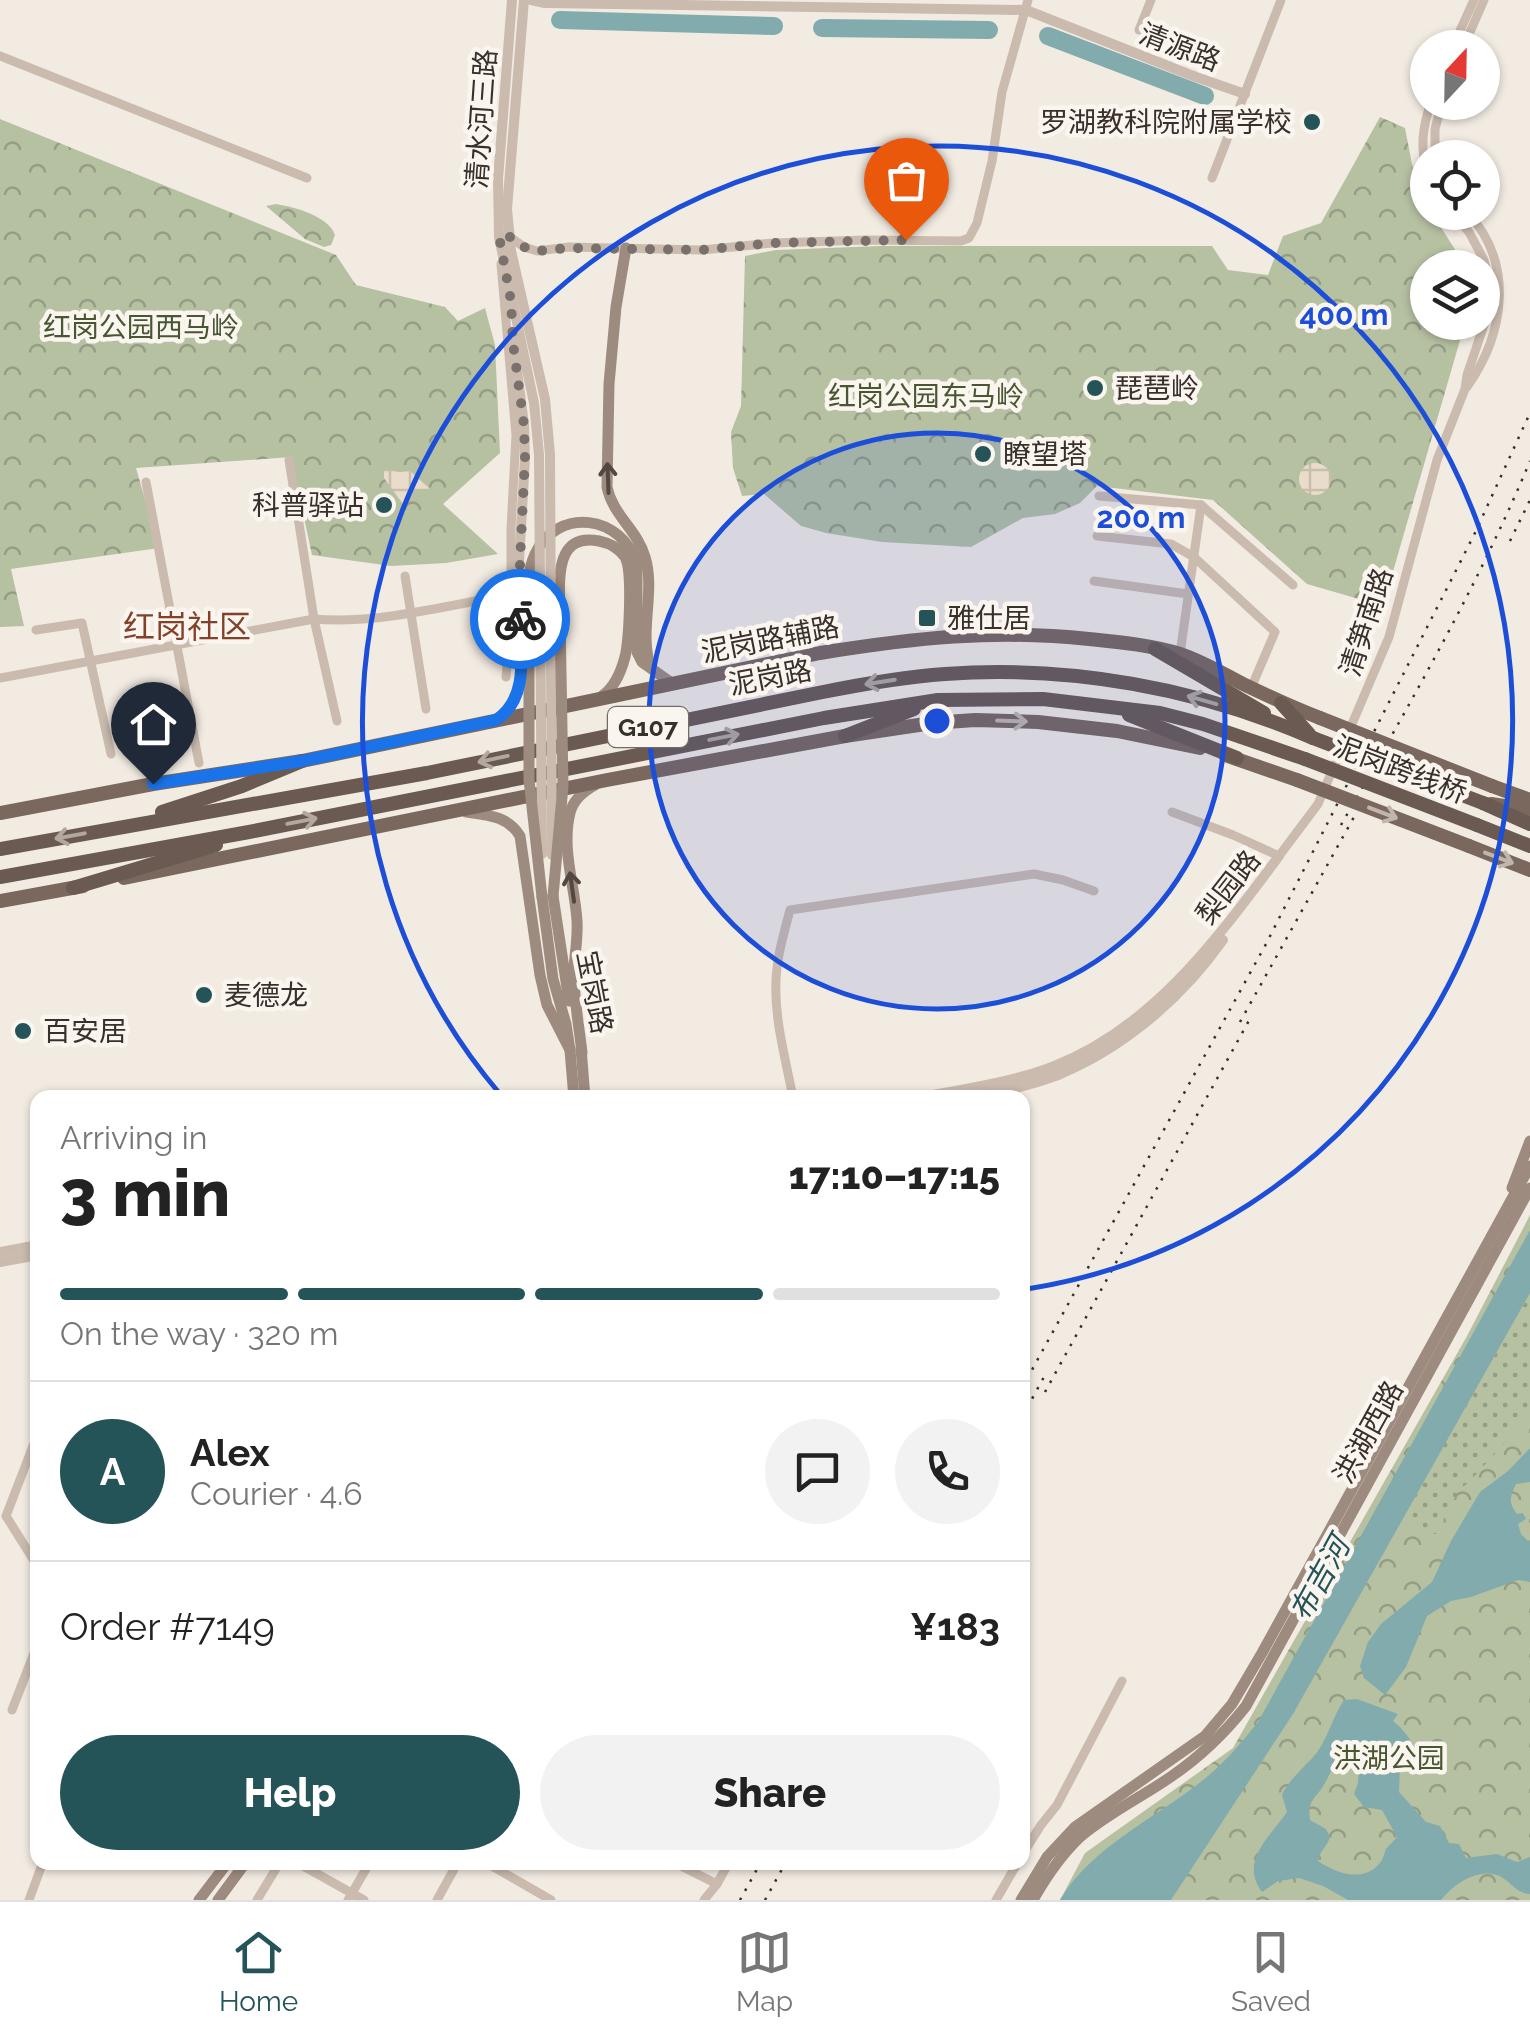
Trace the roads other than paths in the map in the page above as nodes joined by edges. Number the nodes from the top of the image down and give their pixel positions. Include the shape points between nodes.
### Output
1 (512, 0) edge
2 (527, 0) edge
3 (688, 0) edge
4 (1151, 0) edge
5 (1281, 0) edge
6 (1474, 0) edge
7 (1484, 0) edge
8 (801, 3) edge
9 (1027, 5) edge
10 (1139, 30) dead end
11 (1460, 30) edge
12 (1471, 30) edge
13 (0, 56) edge
14 (1245, 94) junction
15 (307, 178) dead end
16 (1212, 178) dead end
17 (1467, 230) edge
18 (1481, 230) edge
19 (504, 237) junction
20 (626, 248) junction
21 (501, 252) junction
22 (511, 301) junction
23 (1465, 389) junction
24 (544, 455) junction
25 (288, 460) dead end
26 (146, 482) dead end
27 (1100, 496) dead end
28 (1201, 505) junction
29 (1096, 536) dead end
30 (1194, 557) junction
31 (405, 576) dead end
32 (1094, 581) dead end
33 (1293, 585) dead end
34 (511, 594) junction
35 (1188, 594) junction
36 (411, 612) junction
37 (314, 619) junction
38 (36, 630) dead end
39 (177, 645) junction
40 (1154, 649) junction
41 (1180, 654) junction
42 (90, 661) junction
43 (651, 668) junction
44 (506, 676) dead end
45 (0, 678) edge
46 (673, 684) junction
47 (1251, 688) junction
48 (597, 699) junction
49 (938, 700) junction
50 (1281, 703) junction
51 (1110, 707) junction
52 (426, 709) dead end
53 (337, 720) dead end
54 (496, 720) junction
55 (1295, 730) junction
56 (845, 736) junction
57 (1313, 738) junction
58 (111, 754) dead end
59 (1237, 758) junction
60 (1305, 760) joint
61 (302, 761) junction
62 (199, 763) dead end
63 (607, 780) junction
64 (1528, 801) edge
65 (1484, 803) junction
66 (457, 811) junction
67 (0, 812) edge
68 (1172, 812) dead end
69 (139, 824) junction
70 (1530, 824) edge
71 (249, 832) junction
72 (1530, 846) edge
73 (2, 848) edge
74 (1279, 856) junction
75 (1530, 870) edge
76 (0, 877) edge
77 (73, 888) junction
78 (1094, 890) dead end
79 (547, 897) junction
80 (0, 900) edge
81 (576, 1052) junction
82 (574, 1090) edge
83 (583, 1090) edge
84 (792, 1090) edge
85 (957, 1090) edge
86 (1003, 1090) edge
87 (1527, 1146) edge
88 (1530, 1166) edge
89 (1530, 1188) edge
90 (1505, 1211) junction
91 (30, 1246) edge
92 (0, 1252) edge
93 (30, 1256) edge
94 (0, 1262) edge
95 (30, 1452) edge
96 (3, 1514) edge
97 (30, 1555) edge
98 (30, 1664) edge
99 (1122, 1681) dead end
100 (12, 1710) dead end
101 (1030, 1842) edge
102 (40, 1870) edge
103 (222, 1870) edge
104 (240, 1870) edge
105 (275, 1870) edge
106 (308, 1870) edge
107 (365, 1870) edge
108 (454, 1870) edge
109 (498, 1870) edge
110 (689, 1870) edge
111 (725, 1870) edge
112 (1013, 1870) edge
113 (717, 1884) junction
114 (350, 1897) edge
115 (545, 1899) edge
116 (29, 1900) edge
117 (199, 1900) edge
118 (218, 1900) edge
119 (258, 1900) edge
120 (364, 1900) edge
121 (438, 1900) edge
122 (704, 1900) edge
123 (996, 1900) edge
124 (1021, 1900) edge
125 (1033, 1900) edge

1 - 19 street, 清水河三路 via 498,179
2 - 8 street, 清源路
2 - 19 street, 清水河三路
3 - 8 street, 清源路
4 - 10 street
5 - 14 street
6 - 11 street
7 - 12 street
8 - 9 street, 清源路
9 - 14 street, 清源路
9 - 20 street via 969,238
13 - 15 street
14 - 16 street
17 - 23 street, 清笋南路 via 1490,286
18 - 23 street, 清笋南路 via 1494,253 1500,309
19 - 20 street via 538,251
19 - 21 street, 清水河三路
19 - 24 street, 清水河三路 via 545,399
43 -> 20 main road via 646,560 607,486 609,384
21 - 22 street, 清水河三路
21 - 34 street via 516,435
22 - 24 street, 清水河三路
22 - 54 street via 525,458 520,682 511,706
23 - 74 street, 清笋南路 via 1437,460 1382,654 1318,804
24 - 79 street, 清水河三路, bridge
25 - 37 street
26 - 39 street
27 - 28 street
28 - 30 street
28 - 33 street
29 - 30 street via 1171,544
30 - 35 street
30 - 47 street via 1275,632
31 - 36 street
32 - 35 street
34 - 36 street
34 - 44 street
35 - 41 street
36 - 37 street
36 - 52 street
37 - 39 street
37 - 53 street
38 - 42 street via 82,622
39 - 42 street
39 - 62 street
40 - 41 main road, 泥岗路辅路
40 - 46 main road, 泥岗路辅路 via 1066,636 953,635 820,653
40 - 55 highway
41 - 47 main road, 泥岗路辅路
42 - 45 street
42 - 58 street
43 - 46 main road
43 - 79 main road, bridge via 636,646 638,577 622,536 581,522 545,539 529,573 529,780
46 - 48 main road, 泥岗路辅路
47 - 50 main road, 泥岗路辅路
48 - 54 main road, 泥岗路辅路
48 - 79 main road, bridge via 611,690 626,653 630,577 616,547 586,539 566,552 560,568 562,786
49 - 51 highway, 泥岗路 / G107 via 1043,699
49 - 56 highway
71 -> 49 highway, 泥岗路 / G107
50 - 57 highway
50 - 64 main road, 泥岗路辅路, bridge
51 - 59 highway
51 - 60 highway, 泥岗路 / G107 via 1203,724
54 - 61 main road, 泥岗路辅路
55 - 57 highway, 泥岗路 / G107
55 -> 69 highway, 泥岗路 / G107 via 1208,701 1108,679 944,674
56 -> 59 main road via 961,721 1038,722 1117,731
56 - 63 main road
57 - 65 highway, 泥岗跨线桥 / G107, bridge
59 -> 75 main road, bridge
60 - 72 highway, 泥岗跨线桥 / G107, bridge
61 - 67 main road, 泥岗路辅路
61 - 69 highway
63 - 66 main road
81 -> 63 main road via 570,812 586,790
64 - 65 main road, 泥岗路辅路
65 - 70 highway, G107
66 - 77 main road
66 - 81 main road via 500,817 520,836 547,1005
68 - 74 street
69 -> 73 highway, 泥岗路 / G107
71 - 76 highway, 泥岗路 / G107
71 - 77 highway
74 - 85 street, 梨园路 via 1190,970 1092,1047 1034,1074
74 - 86 street, 梨园路 via 1195,978 1162,1008 1094,1057
77 - 80 main road
78 - 84 street via 1034,874 790,910 776,983
79 - 81 main road, 宝岗路
81 - 82 main road, 宝岗路
81 - 83 main road, 宝岗路
87 - 88 main road
87 - 90 main road, 洪湖西路
88 - 90 main road, 洪湖西路
89 - 125 main road, 洪湖西路 via 1246,1706 1213,1744 1079,1838
90 - 124 main road, 洪湖西路 via 1232,1704 1205,1736 1075,1827
91 - 92 street
93 - 94 street
95 - 96 street
96 - 97 street
98 - 100 street
99 - 101 street
102 - 116 street
103 - 117 main road
104 - 118 main road
105 - 119 street
106 - 114 street
107 - 114 street
108 - 121 street
109 - 115 street
110 - 113 street
111 - 113 street
112 - 123 street
113 - 122 street
114 - 120 street

